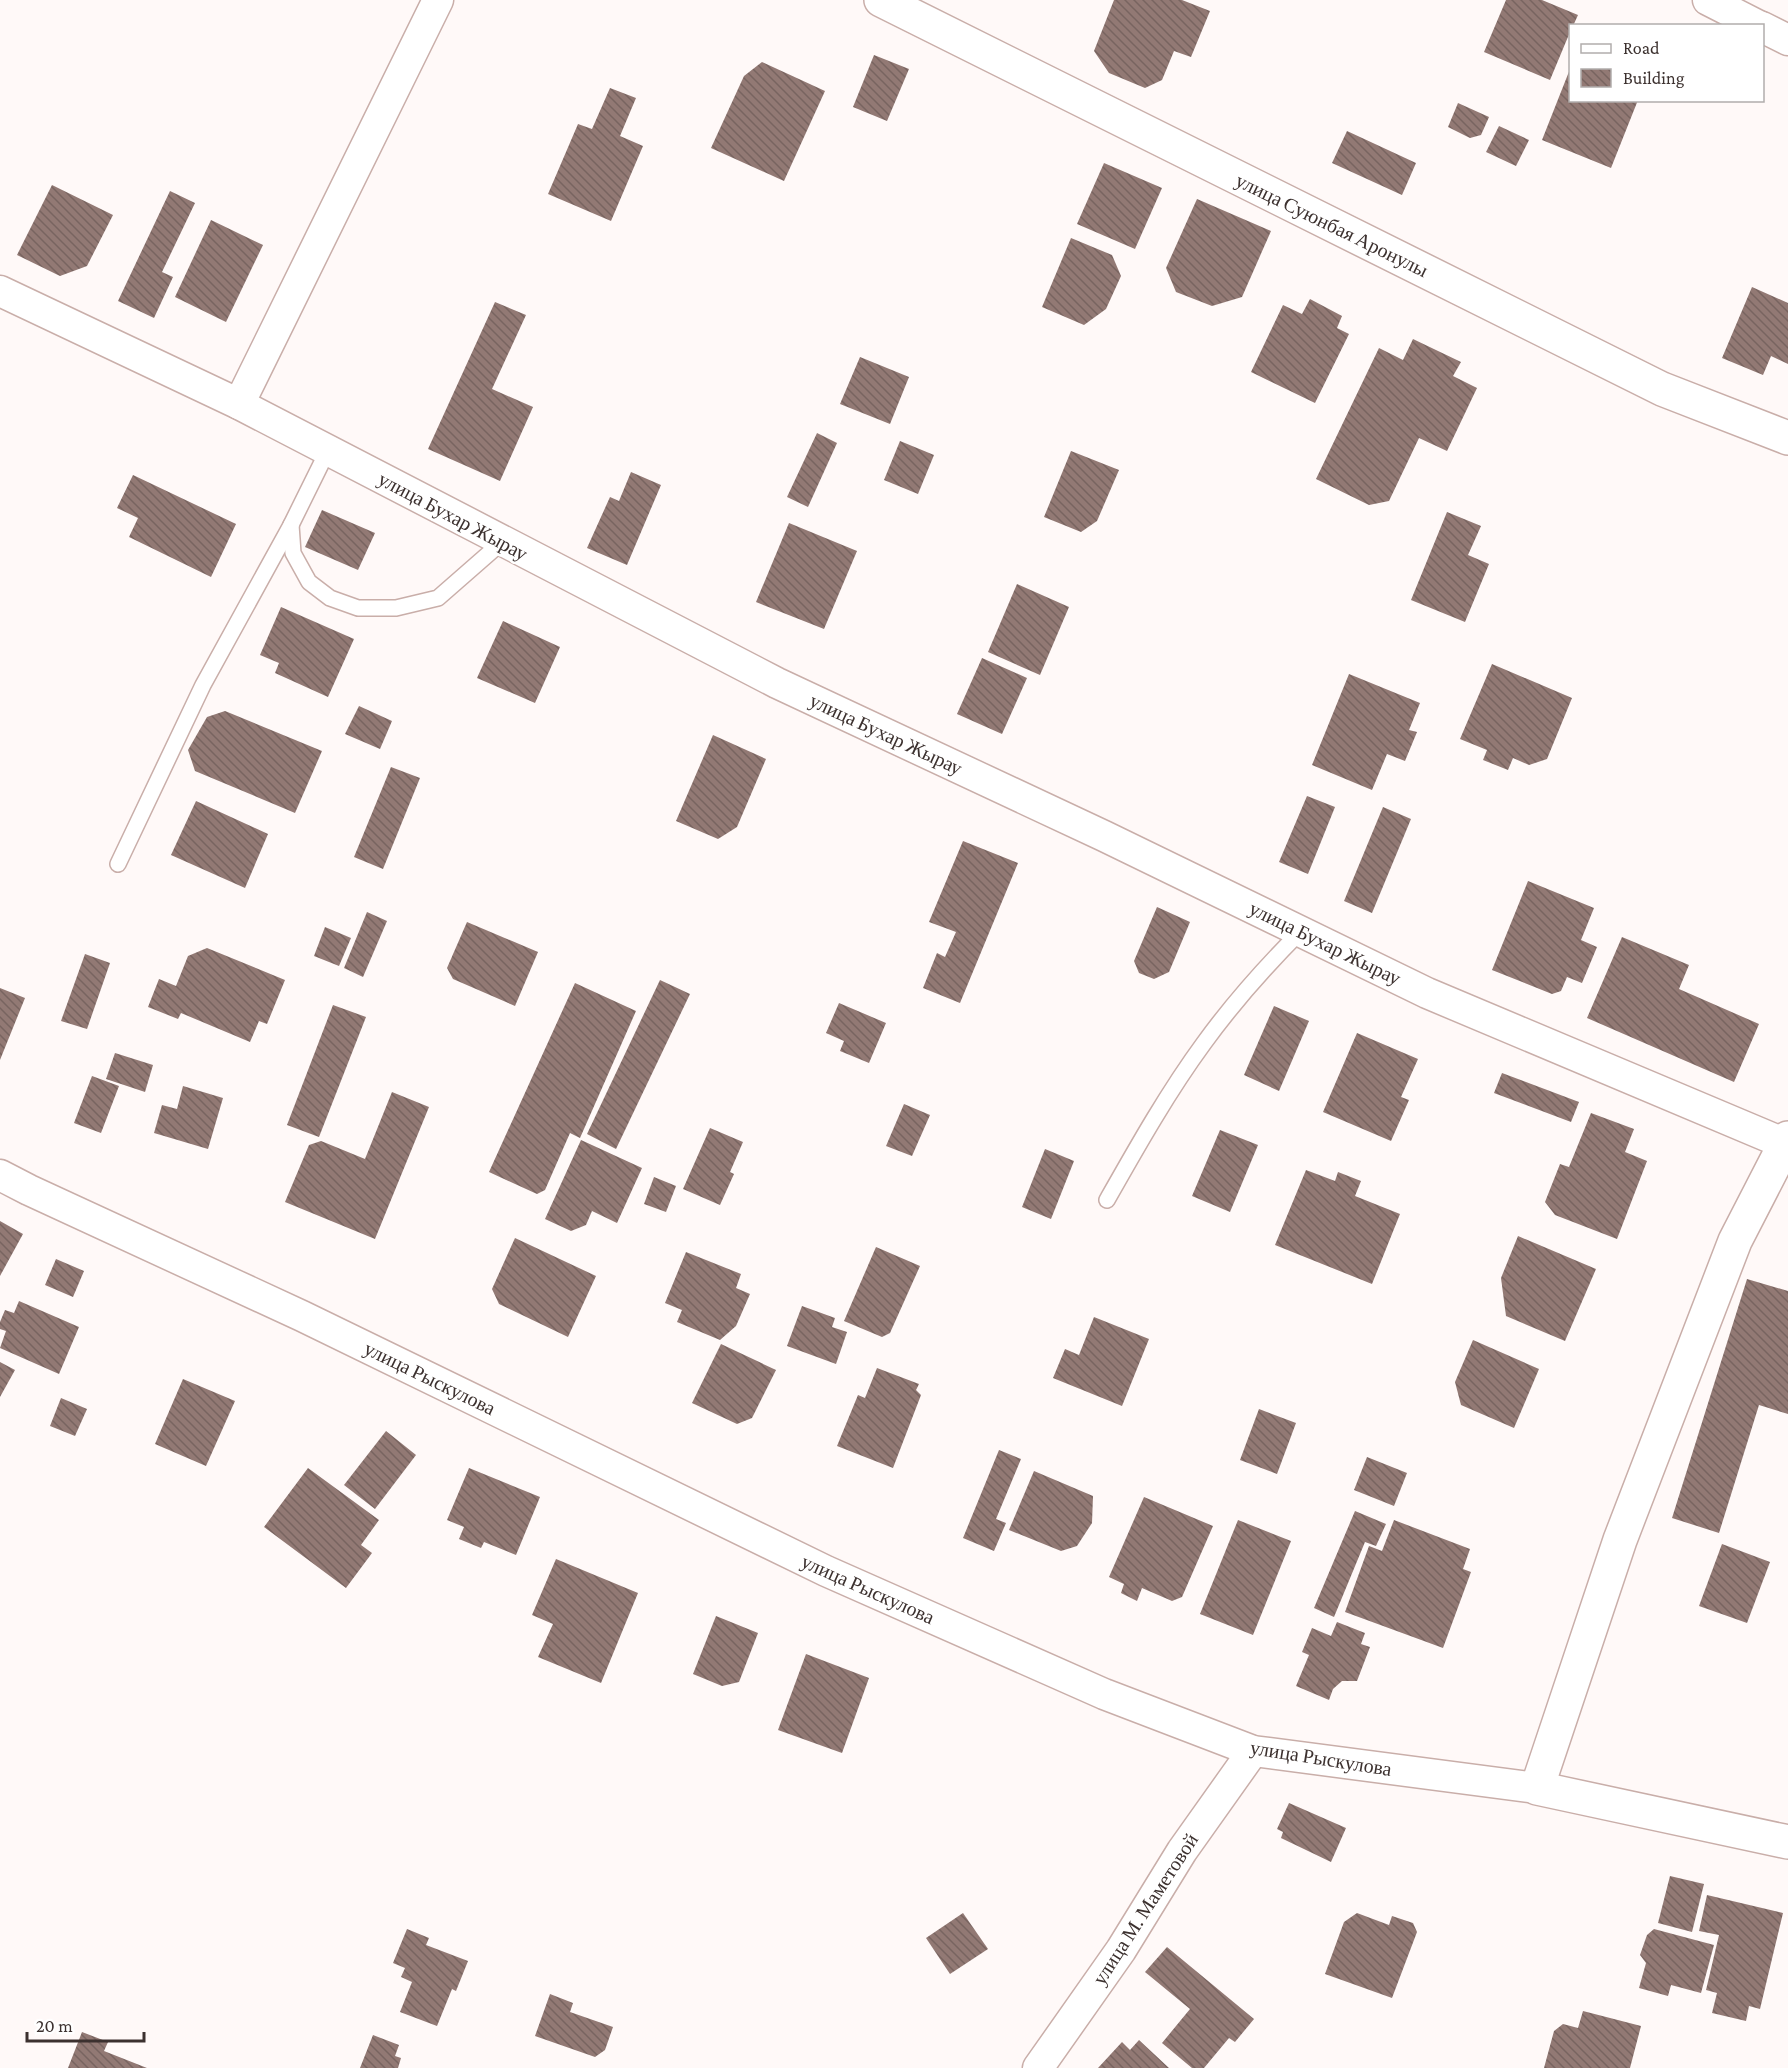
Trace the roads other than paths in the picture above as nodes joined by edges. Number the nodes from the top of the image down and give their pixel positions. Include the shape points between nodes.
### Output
1 (438, 0) edge
2 (881, 0) edge
3 (1708, 0) edge
4 (1757, 24) edge
5 (1764, 28) edge
6 (1788, 40) edge
7 (0, 291) edge
8 (239, 404) junction
9 (1788, 438) edge
10 (328, 450) junction
11 (291, 525) junction
12 (502, 542) junction
13 (118, 864) dead end
14 (1301, 931) junction
15 (1787, 1143) edge
16 (0, 1175) edge
17 (1107, 1200) dead end
18 (1253, 1750) junction
19 (1538, 1788) junction
20 (1788, 1842) edge
21 (1038, 2068) edge

1 - 8 street
2 - 9 street, улица Суюнбая Аронулы via 1662,389
3 - 4 street
5 - 6 street
7 - 8 street, улица Бухар Жырау
8 - 10 street, улица Бухар Жырау
10 - 11 lane
10 - 12 street, улица Бухар Жырау
11 - 12 lane via 293,553 309,582 330,598 358,608 396,609 438,598
11 - 13 lane via 202,685
12 - 14 street, улица Бухар Жырау via 777,683
14 - 15 street, улица Бухар Жырау via 1427,993
14 - 17 lane via 1267,965 1204,1043
15 - 19 street via 1730,1252 1620,1540
16 - 18 street, улица Рыскулова via 408,1367 826,1571 1104,1694
18 - 19 street, улица Рыскулова
18 - 21 street, улица М. Маметовой via 1182,1851 1122,1950
19 - 20 street, улица Рыскулова

